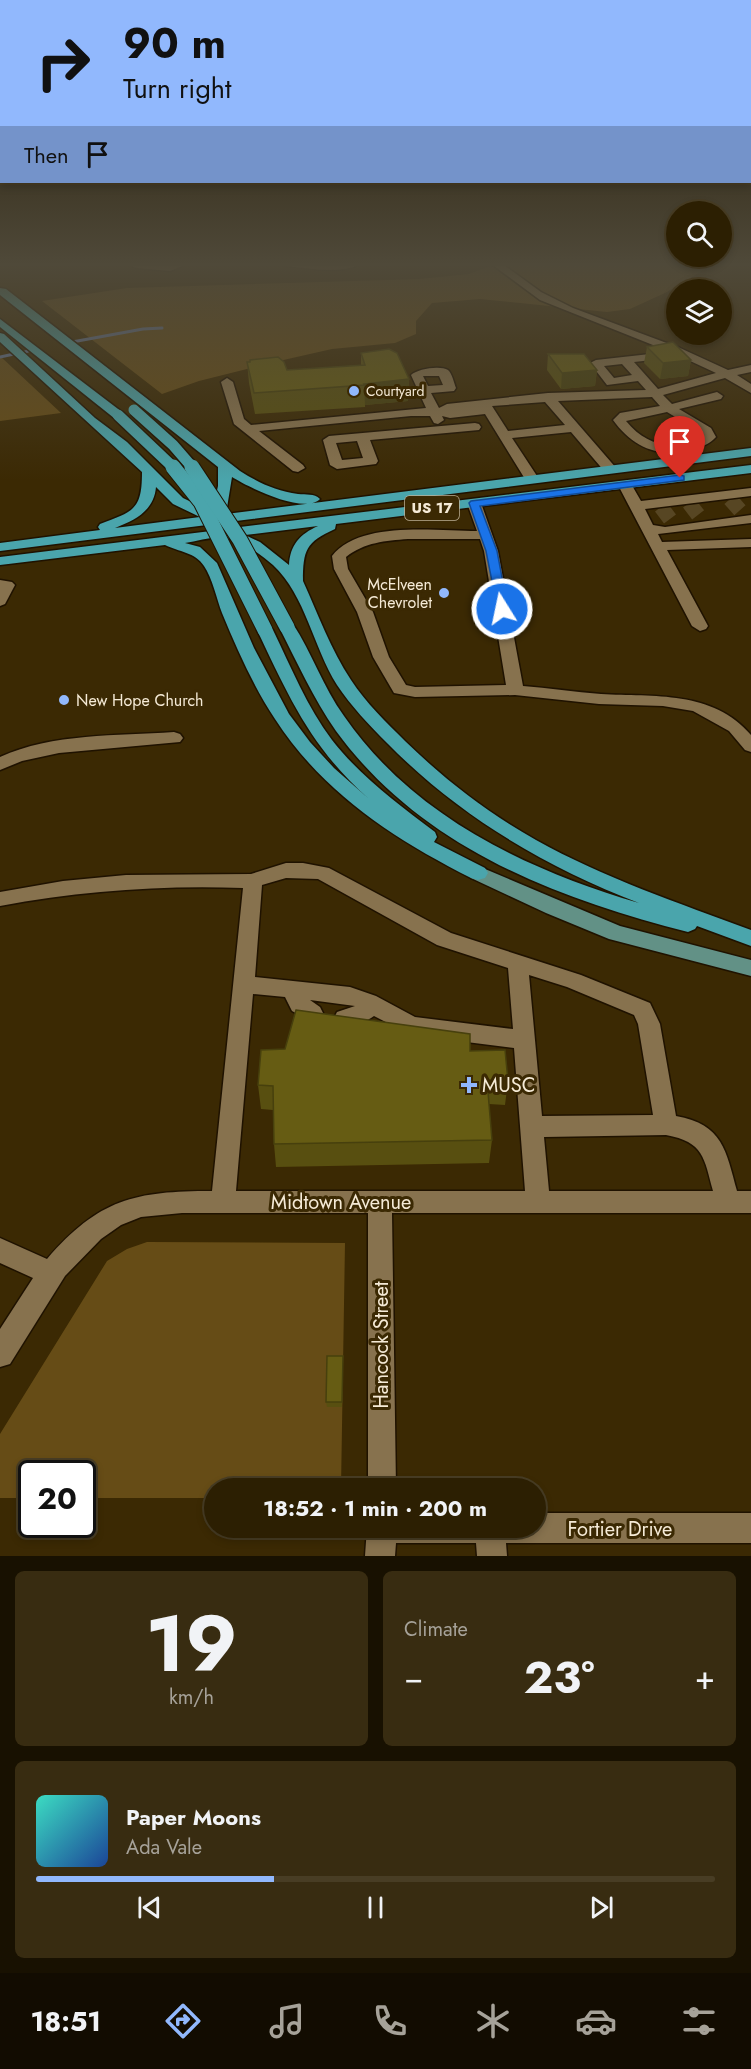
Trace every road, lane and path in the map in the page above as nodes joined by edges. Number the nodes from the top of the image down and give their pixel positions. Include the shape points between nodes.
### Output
1 (0, 336) edge
2 (17, 336) edge
3 (39, 336) edge
4 (60, 336) edge
5 (636, 336) edge
6 (672, 349) junction
7 (625, 360) junction
8 (751, 368) edge
9 (728, 374) junction
10 (641, 377) junction
11 (227, 382) dead end
12 (751, 389) edge
13 (424, 390) dead end
14 (655, 393) junction
15 (717, 396) dead end
16 (548, 398) junction
17 (486, 408) junction
18 (669, 408) junction
19 (438, 412) junction
20 (564, 416) junction
21 (475, 427) dead end
22 (574, 428) junction
23 (246, 429) junction
24 (442, 430) junction
25 (500, 430) junction
26 (362, 437) dead end
27 (751, 452) edge
28 (224, 466) junction
29 (298, 468) dead end
30 (610, 469) junction
31 (751, 470) edge
32 (148, 473) junction
33 (702, 476) junction
34 (532, 479) junction
35 (625, 485) junction
36 (751, 492) edge
37 (729, 496) junction
38 (356, 501) junction
39 (474, 503) junction
40 (636, 506) junction
41 (354, 518) junction
42 (748, 518) edge
43 (218, 519) junction
44 (649, 529) junction
45 (228, 533) junction
46 (486, 535) junction
47 (77, 536) junction
48 (162, 541) junction
49 (751, 543) edge
50 (658, 546) junction
51 (0, 547) edge
52 (0, 561) edge
53 (216, 573) junction
54 (296, 581) junction
55 (0, 585) edge
56 (0, 601) edge
57 (699, 626) dead end
58 (515, 690) junction
59 (174, 738) dead end
60 (751, 746) edge
61 (0, 764) edge
62 (478, 873) junction
63 (253, 880) junction
64 (0, 899) edge
65 (751, 938) edge
66 (518, 964) junction
67 (751, 968) edge
68 (243, 984) junction
69 (292, 989) junction
70 (373, 1005) junction
71 (312, 1013) edge
72 (345, 1018) edge
73 (524, 1040) junction
74 (666, 1125) junction
75 (532, 1127) junction
76 (223, 1202) junction
77 (538, 1202) junction
78 (739, 1202) edge
79 (380, 1203) junction
80 (0, 1250) edge
81 (50, 1273) junction
82 (0, 1354) edge
83 (382, 1478) edge
84 (751, 1528) edge
85 (381, 1538) edge
86 (457, 1538) edge
87 (491, 1543) edge
88 (380, 1556) edge

1 - 32 highway
2 - 62 highway, bridge via 118,415 168,461 201,502 295,691 337,757 381,801
3 - 65 highway, bridge via 134,410 183,456 245,546 337,719 382,774 416,806 473,842 537,874 669,920
4 - 28 highway
5 - 6 street
6 - 7 street via 652,357
6 - 9 street
7 - 10 street
7 - 10 street via 591,363 611,382
8 - 9 street
9 - 12 street
9 - 14 street
10 - 14 street
11 - 23 street via 238,421
13 - 19 street
14 - 16 street
14 - 18 street
15 - 18 street
16 - 17 street via 522,399
16 - 20 street
17 - 19 street via 447,408
17 - 25 street
18 - 18 street via 624,416 619,420 631,436 657,449 687,446 710,437 707,431
19 - 23 street
19 - 24 street
20 - 22 street
20 - 25 street
21 - 24 street
22 - 25 street
22 - 30 street
23 - 29 street
24 - 26 street
25 - 34 street
27 - 30 highway, US 17
28 - 38 highway via 273,495
28 - 43 highway via 227,479
30 - 34 highway, US 17
31 - 33 highway, US 17
32 - 43 highway via 185,506
32 - 47 highway via 149,498 137,513
33 - 35 highway, US 17
33 - 37 street
34 - 38 highway, US 17
35 - 39 highway, US 17
35 - 40 street
36 - 37 street
37 - 40 street
38 - 43 highway, US 17
39 - 41 highway, US 17
39 - 46 street
40 - 44 street
41 - 45 highway, US 17
41 - 54 highway via 314,533 298,546
42 - 44 street
43 - 45 highway
43 - 47 highway, US 17
44 - 50 street
45 - 48 highway, US 17
45 - 53 highway
45 - 54 highway via 264,550
46 - 58 street via 499,588
46 - 58 street via 416,533 379,539 351,546 338,561 365,612 387,670 400,689
47 - 51 highway, US 17
48 - 52 highway, US 17
48 - 53 highway via 195,550
49 - 50 street
50 - 57 street
53 - 62 highway via 263,684 308,753 343,789 394,828
54 - 65 highway via 345,684 389,736 456,795 529,845 622,889
55 - 56 street via 7,585
58 - 60 street via 697,706 735,726
59 - 61 street via 66,747
62 - 67 main road via 616,933
63 - 64 street via 132,880
63 - 66 street via 273,871 322,873 444,939
63 - 68 street
66 - 73 street
66 - 74 street via 574,981 642,1009 649,1024
68 - 69 street
68 - 76 street
69 - 70 street via 340,994
69 - 71 street via 300,1005
70 - 72 street
70 - 73 street via 411,1026
73 - 75 street
74 - 75 street
74 - 78 street via 690,1129 714,1149
75 - 77 street
76 - 79 street, Midtown Avenue
76 - 81 street, Midtown Avenue via 137,1207 102,1222
77 - 78 street, Midtown Avenue
77 - 79 street, Midtown Avenue
79 - 83 street, Hancock Street
80 - 81 street
81 - 82 street, Midtown Avenue
84 - 87 street, Fortier Drive
85 - 88 street
86 - 87 street, Fortier Drive

